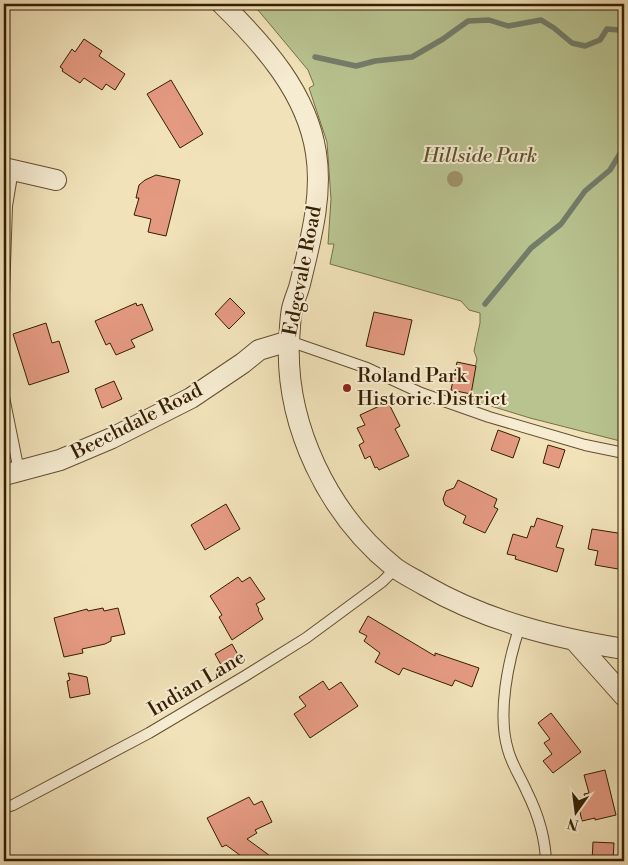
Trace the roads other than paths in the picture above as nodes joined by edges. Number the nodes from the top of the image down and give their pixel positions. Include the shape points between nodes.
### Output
1 (222, 4) edge
2 (8, 169) edge
3 (56, 180) dead end
4 (4, 294) edge
5 (289, 341) junction
6 (4, 397) edge
7 (624, 453) edge
8 (11, 473) edge
9 (396, 568) junction
10 (520, 626) junction
11 (575, 641) junction
12 (624, 649) edge
13 (624, 696) edge
14 (4, 808) edge
15 (546, 861) edge

1 - 5 street, Edgevale Road via 246,27 292,87 312,134 316,154 317,194 309,243 292,309
2 - 3 street
2 - 4 lane
5 - 7 lane via 490,417
5 - 8 street, Beechdale Road via 259,350 191,398 112,438 60,460
5 - 9 street, Edgevale Road via 297,416 318,474 367,543
6 - 8 lane
9 - 10 street, Edgevale Road via 437,592
9 - 14 lane, Indian Lane via 306,638 245,676 149,733
10 - 11 street, Edgevale Road
10 - 15 lane via 510,657 504,729 513,764 537,816 545,842
11 - 12 street, Edgevale Road
11 - 13 street

